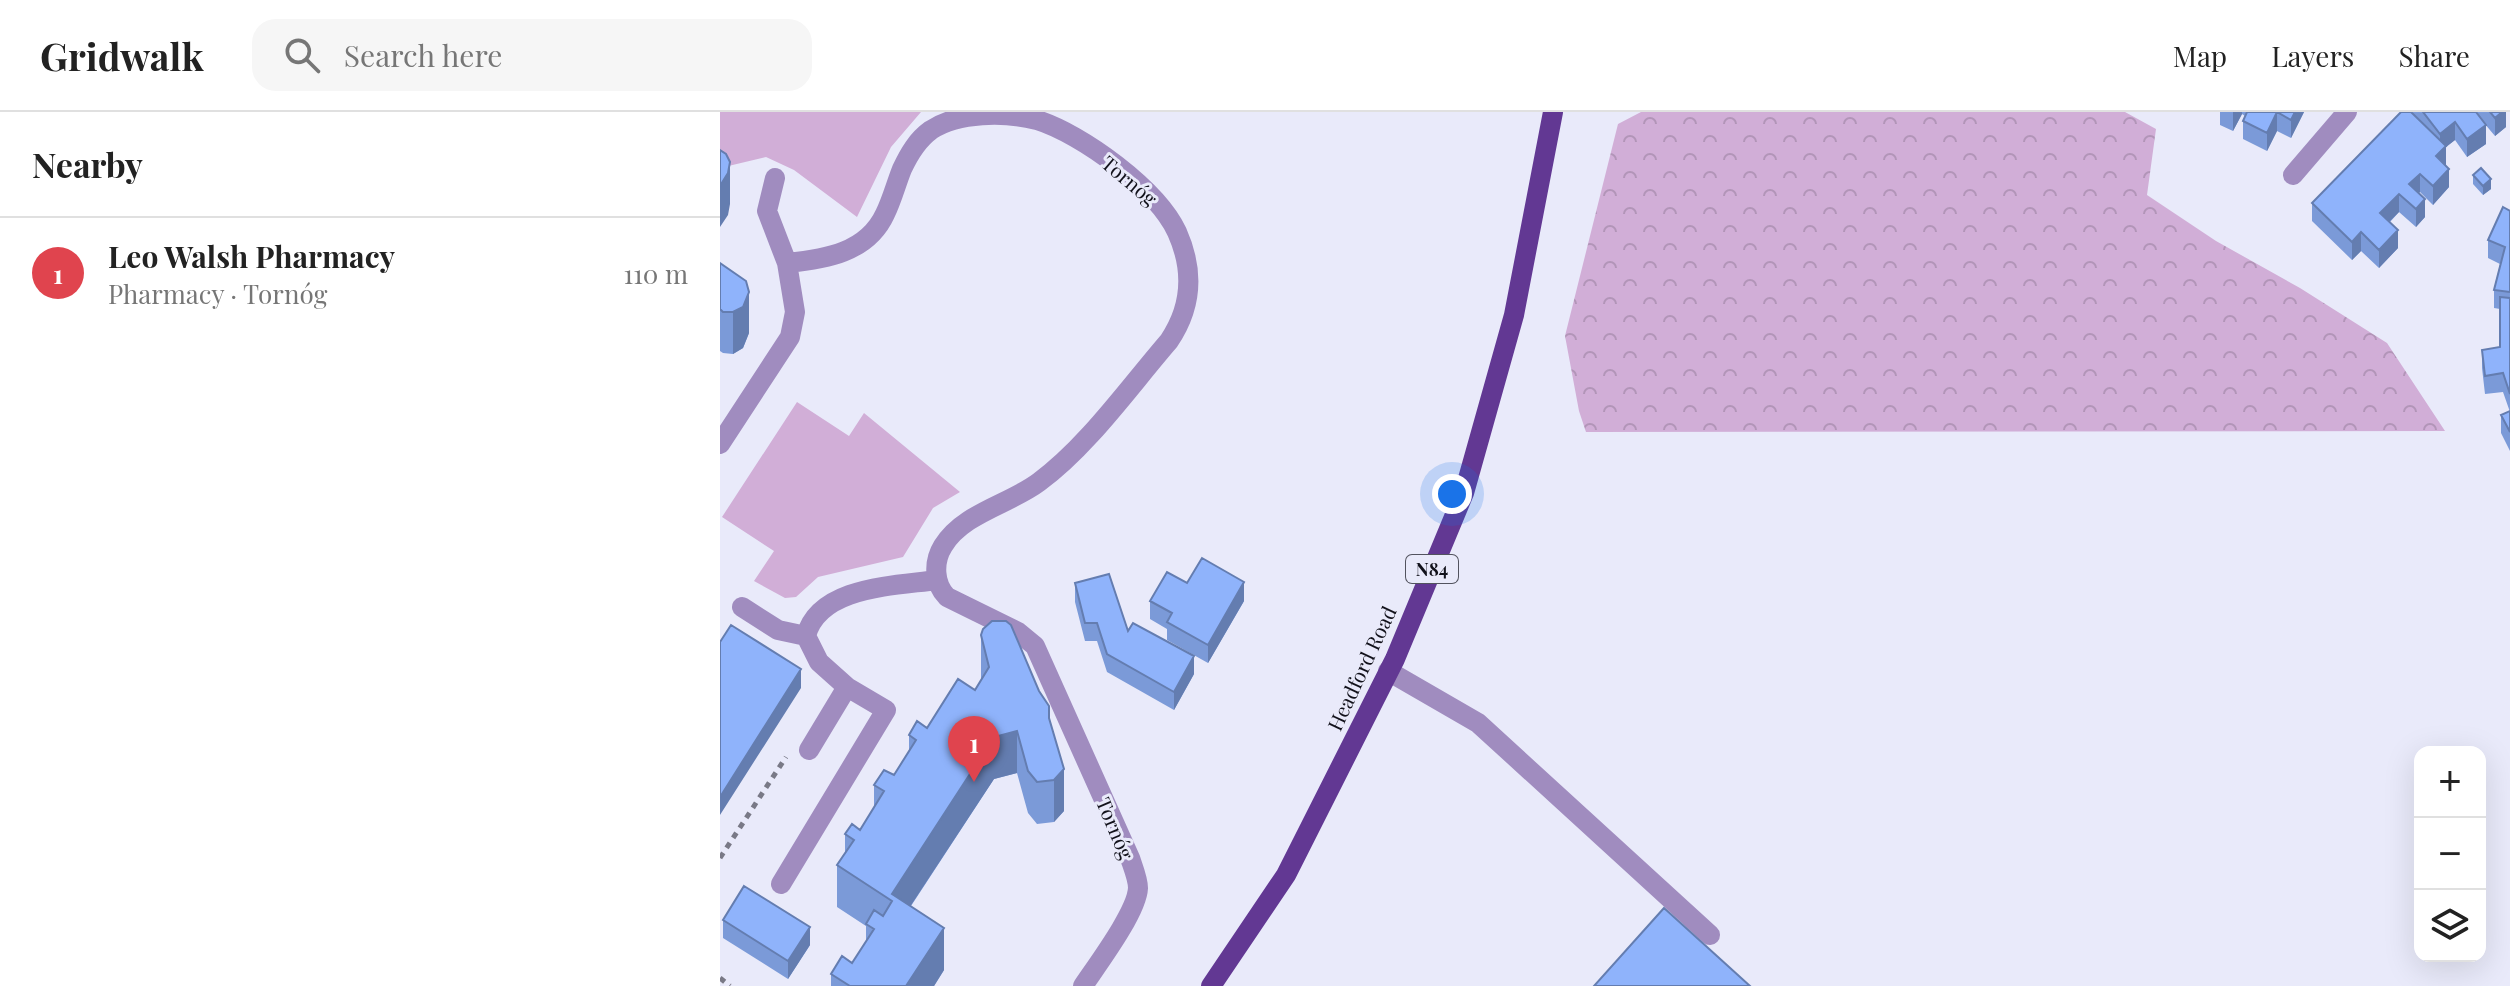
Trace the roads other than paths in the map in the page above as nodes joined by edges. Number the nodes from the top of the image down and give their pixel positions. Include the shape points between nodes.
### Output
1 (1553, 112) edge
2 (2347, 112) edge
3 (2293, 175) dead end
4 (775, 178) dead end
5 (787, 263) junction
6 (720, 444) edge
7 (937, 580) junction
8 (742, 607) dead end
9 (806, 636) junction
10 (1388, 671) junction
11 (847, 687) junction
12 (809, 750) road end
13 (781, 884) dead end
14 (1710, 935) dead end
15 (1083, 986) edge
16 (1211, 986) edge

1 - 10 main road, Headford Road / N84 via 1514,315 1464,493
2 - 3 street
4 - 5 street via 767,211
5 - 6 street via 795,312 790,337
5 - 7 street, Tornóg via 839,255 855,247 884,217 916,144 950,120 991,114 1037,120 1075,138 1160,204 1177,233 1188,264 1188,295 1169,341 1066,459 1040,482 956,530 939,553
7 - 9 street via 841,599 817,614
7 - 15 street, Tornóg via 947,597 1035,646 1130,858 1138,888 1134,903
8 - 9 street via 778,630
9 - 11 street via 819,662
10 - 14 street via 1478,723
10 - 16 main road, Headford Road / N84 via 1286,875
11 - 12 street
11 - 13 street via 886,710

